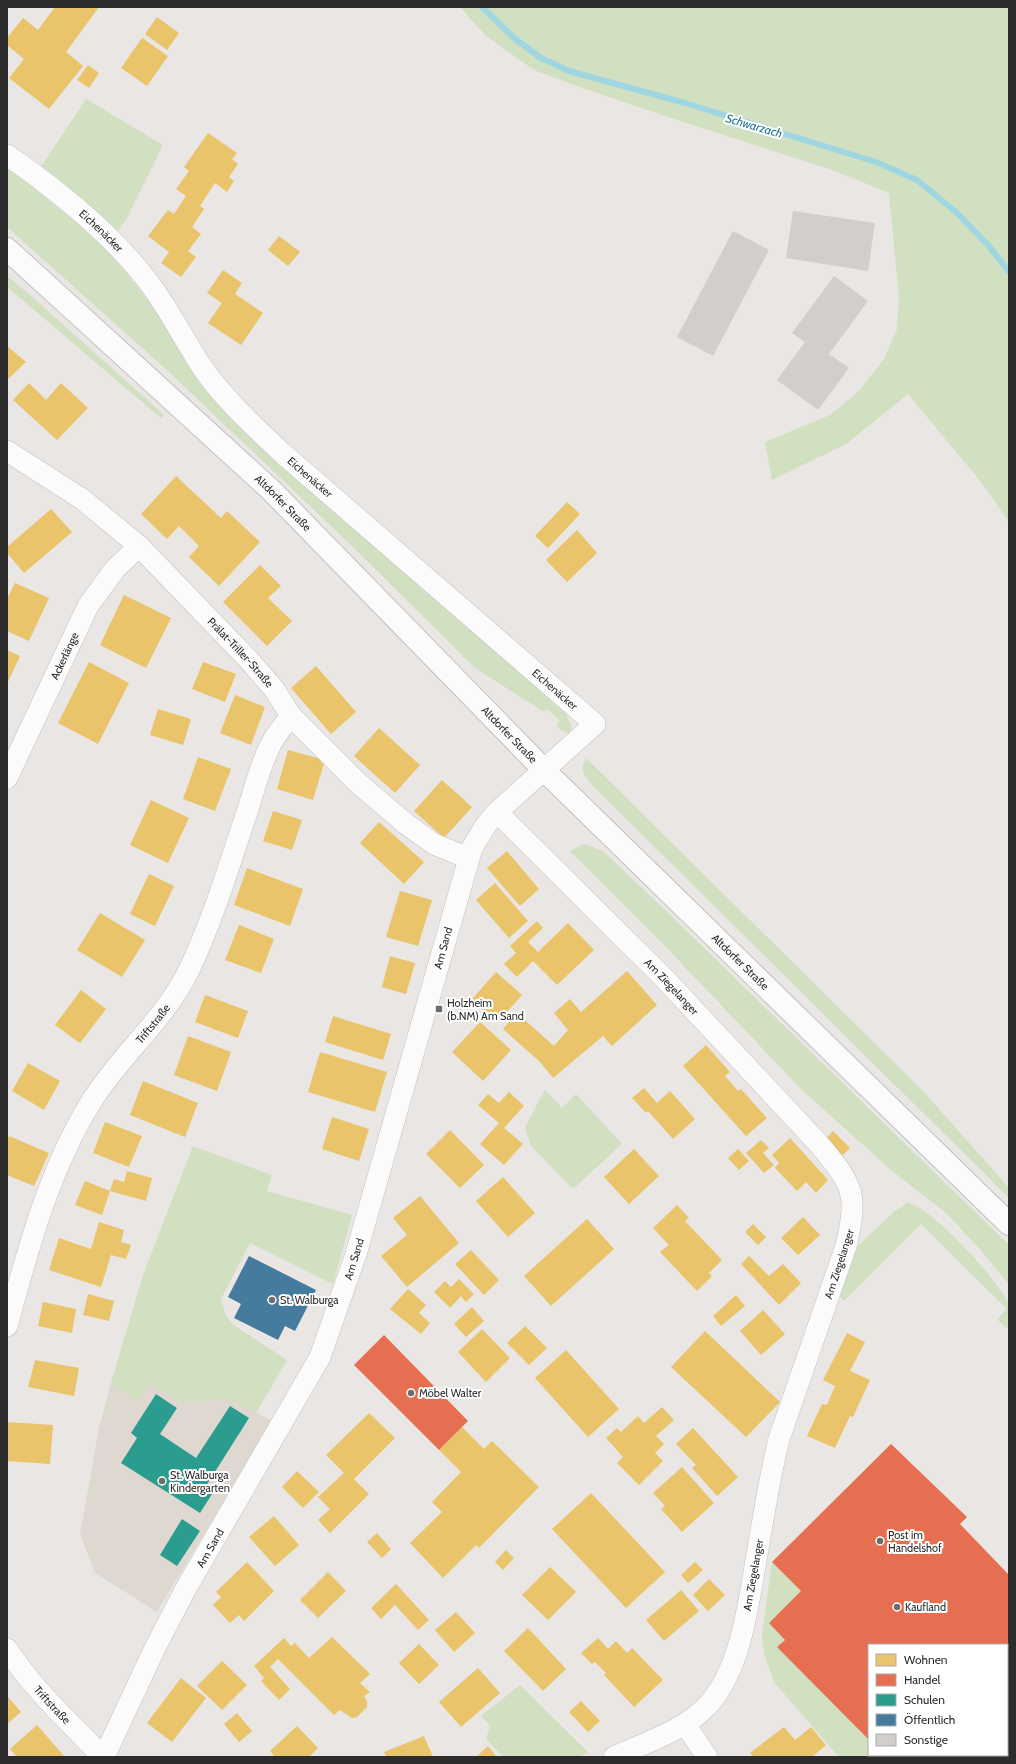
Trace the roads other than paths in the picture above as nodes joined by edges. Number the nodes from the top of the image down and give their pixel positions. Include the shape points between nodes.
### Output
1 (7, 155) edge
2 (7, 249) edge
3 (7, 451) edge
4 (139, 546) junction
5 (291, 716) junction
6 (545, 771) junction
7 (7, 778) edge
8 (497, 812) junction
9 (468, 858) junction
10 (1009, 1224) edge
11 (7, 1326) edge
12 (7, 1649) edge
13 (685, 1724) junction
14 (103, 1757) edge
15 (614, 1757) edge
16 (707, 1757) edge

1 - 6 street, Eichenäcker via 73,204 121,249 144,276 205,370 239,411 281,452 595,724
2 - 6 main road, Altdorfer Straße via 272,490
3 - 4 street, Prälat-Triller-Straße via 82,500
4 - 5 street, Prälat-Triller-Straße via 249,660 274,689
4 - 7 street, Ackerlänge via 115,569 88,606
5 - 9 street, Prälat-Triller-Straße via 358,783 406,824 434,844
5 - 11 street, Triftstraße via 277,734 266,756 224,881 183,982 161,1014 91,1101 63,1154 36,1226
6 - 8 street, Am Sand
6 - 10 main road, Altdorfer Straße
8 - 9 street, Am Sand via 478,837
8 - 13 street, Am Ziegelanger via 664,978 818,1143 841,1171 853,1197 852,1222 846,1246 779,1439 771,1471 748,1607 732,1662 721,1687 705,1708
9 - 14 street, Am Sand via 356,1254 320,1357 185,1590
12 - 14 street, Triftstraße via 53,1705
13 - 15 street, Am Ziegelanger
13 - 16 street

